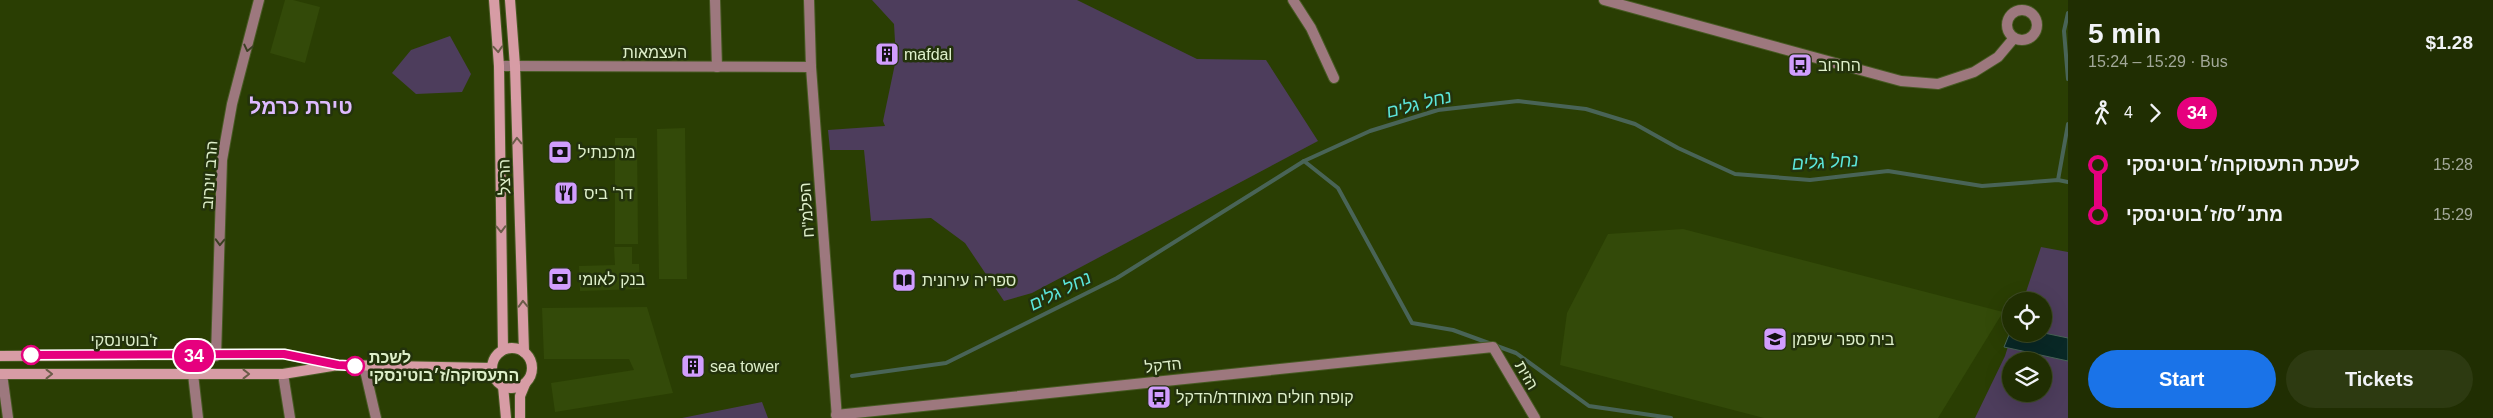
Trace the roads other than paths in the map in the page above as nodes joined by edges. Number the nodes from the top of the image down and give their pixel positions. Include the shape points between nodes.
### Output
1 (259, 0) edge
2 (494, 0) edge
3 (510, 0) edge
4 (715, 0) edge
5 (809, 0) edge
6 (1293, 0) edge
7 (1604, 0) edge
8 (2014, 38) dead end
9 (499, 66) junction
10 (515, 66) junction
11 (717, 67) junction
12 (811, 67) junction
13 (1334, 78) dead end
14 (1493, 348) joint
15 (503, 350) junction
16 (524, 352) junction
17 (0, 356) edge
18 (216, 356) junction
19 (338, 365) junction
20 (364, 366) junction
21 (492, 368) junction
22 (1, 374) edge
23 (193, 374) junction
24 (283, 374) junction
25 (524, 384) junction
26 (503, 386) junction
27 (836, 417) edge
28 (8, 418) edge
29 (198, 418) edge
30 (290, 418) edge
31 (376, 418) edge
32 (506, 418) edge
33 (520, 418) edge
34 (1534, 418) edge

1 -> 18 street, הרב וינרוב via 232,104 222,160
2 -> 9 street, הרצל
3 - 10 street, הרצל
4 - 11 street
5 - 12 street, הפלמ"ח
6 - 13 street via 1311,28
7 - 8 street via 1901,81 1938,84 1974,72 1998,57
9 - 10 street, העצמאות
9 -> 15 street, הרצל
10 - 11 street, העצמאות
16 -> 10 street, הרצל
11 - 12 street, העצמאות
12 - 27 street, הפלמ"ח
14 - 27 street, הדקל
14 - 34 street, הזית
15 - 16 street via 514,348
15 - 21 street via 496,356
16 - 25 street via 532,368
17 - 18 street, ז'בוטינסקי
18 - 19 street, ז'בוטינסקי via 284,354
19 - 20 street
19 - 24 street
20 - 21 street
20 - 31 street
21 - 26 street via 494,377
22 -> 23 street
22 - 28 street
23 -> 24 street
23 - 29 street
24 - 30 street
25 - 26 street via 514,388
25 - 33 street via 520,396
26 - 32 street

